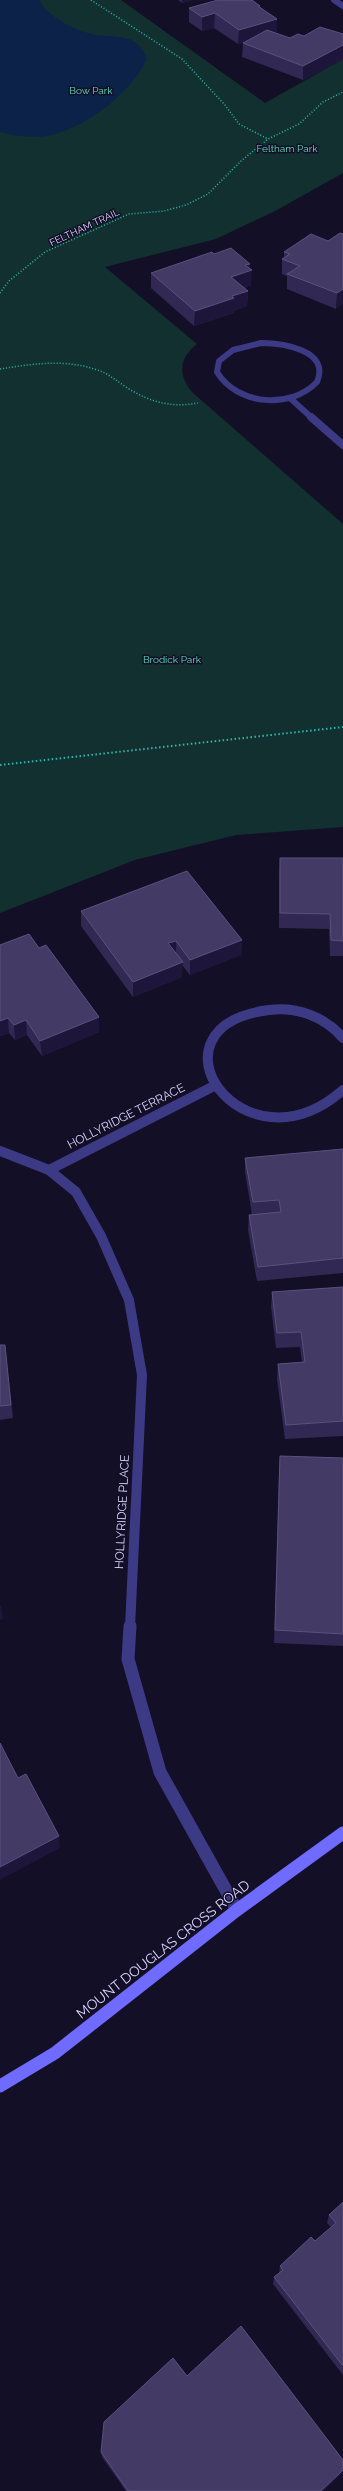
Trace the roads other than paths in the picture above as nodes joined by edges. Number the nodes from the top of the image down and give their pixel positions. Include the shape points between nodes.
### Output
1 (334, 0) edge
2 (343, 6) edge
3 (290, 398) junction
4 (343, 445) edge
5 (343, 1038) edge
6 (214, 1086) junction
7 (343, 1090) edge
8 (0, 1151) edge
9 (49, 1170) junction
10 (343, 1833) edge
11 (237, 1910) junction
12 (0, 2086) edge

1 - 2 street
3 - 3 street via 254,399 238,394 217,378 216,368 220,359 230,351 261,343 279,343 310,354 318,362 322,372 320,380 313,387
3 - 4 street
5 - 6 street via 326,1022 305,1013 281,1009 256,1011 235,1019 218,1032 209,1049 207,1068
6 - 7 street via 228,1100 240,1107 269,1117 315,1112 334,1101
6 - 9 street, HOLLYRIDGE TERRACE
8 - 9 street, HOLLYRIDGE PLACE
9 - 11 street, HOLLYRIDGE PLACE via 76,1192 101,1236 129,1300 142,1375 128,1659 160,1772
10 - 11 street, MOUNT DOUGLAS CROSS ROAD
11 - 12 street, MOUNT DOUGLAS CROSS ROAD via 55,2053

